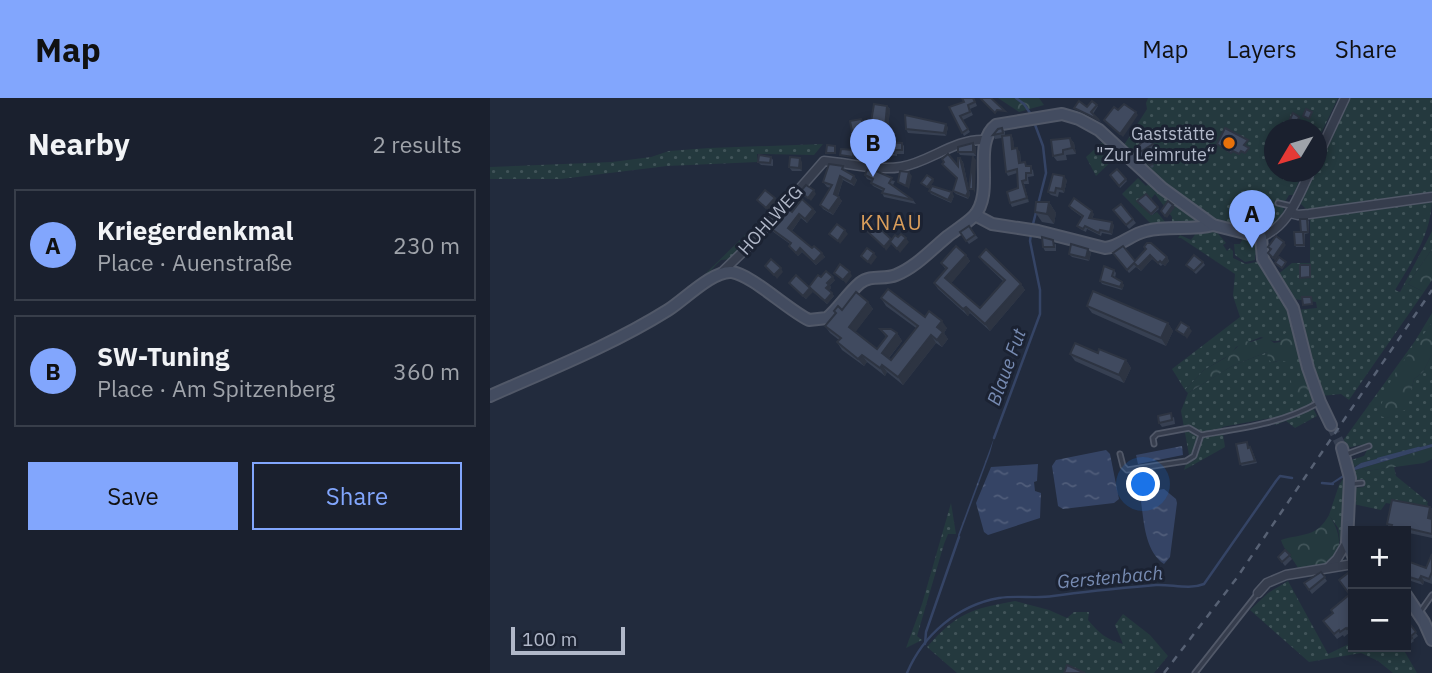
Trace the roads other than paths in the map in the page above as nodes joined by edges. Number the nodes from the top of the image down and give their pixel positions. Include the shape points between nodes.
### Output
1 (1345, 98) edge
2 (1327, 137) edge
3 (984, 140) junction
4 (1305, 182) edge
5 (1432, 197) edge
6 (1278, 203) dead end
7 (1292, 210) junction
8 (975, 215) junction
9 (1213, 225) junction
10 (1261, 237) junction
11 (721, 273) junction
12 (490, 396) edge
13 (1320, 402) junction
14 (1331, 425) tunnel mouth
15 (1201, 435) junction
16 (1154, 444) dead end
17 (1369, 446) dead end
18 (1120, 454) dead end
19 (1345, 456) joint
20 (1347, 542) joint
21 (1348, 565) edge
22 (1329, 567) junction
23 (1258, 593) joint
24 (1432, 595) edge
25 (1411, 602) edge
26 (1419, 614) junction
27 (1432, 640) edge
28 (1195, 673) edge

1 - 2 street
3 - 8 street via 985,183
3 - 9 street via 996,125 1071,116 1099,130 1162,188
3 - 11 street, HOHLWEG via 971,139 903,167 824,161
4 - 7 street
5 - 7 street via 1309,214
6 - 7 lane
7 - 10 street via 1276,230
8 - 9 street via 992,224 1105,248 1149,230
8 - 11 street via 909,269 861,282 827,318 818,321 797,314 744,277
9 - 10 street
10 - 13 street via 1263,259 1293,308
11 - 12 street via 629,333
13 - 14 street
13 - 15 lane via 1284,419
15 - 16 lane via 1189,428 1155,436
15 - 18 lane via 1194,456 1186,461 1127,470
17 - 19 lane
19 - 20 street via 1354,482
20 - 22 street
21 - 22 street
22 - 23 street via 1277,578
23 - 28 lane
24 - 26 lane
25 - 26 street
26 - 27 street

